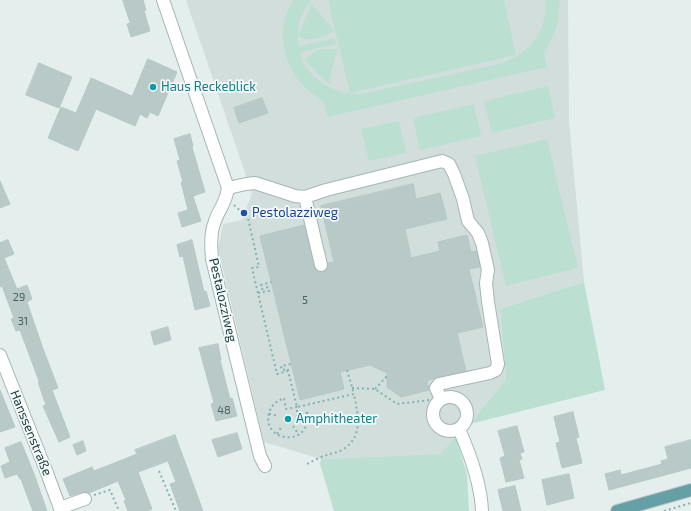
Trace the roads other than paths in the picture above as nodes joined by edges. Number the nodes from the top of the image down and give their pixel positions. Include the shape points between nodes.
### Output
1 (163, 0) edge
2 (227, 194) junction
3 (305, 197) junction
4 (321, 265) dead end
5 (0, 355) edge
6 (441, 400) junction
7 (459, 429) junction
8 (265, 466) dead end
9 (691, 490) edge
10 (85, 498) road end
11 (60, 509) edge
12 (482, 511) edge
13 (617, 511) edge

1 - 2 street
2 - 3 street via 246,184 255,183
2 - 8 street, Pestalozziweg via 214,224 212,259 260,456
3 - 4 street
3 - 6 street via 442,161 449,164 463,199 468,221 482,243 488,270 487,289 498,364 496,370 490,373 439,384 436,388
5 - 11 street, Hanssenstraße
6 - 7 street via 435,406 434,419 441,429
6 - 7 street via 450,397 460,400 467,410 466,421
7 - 12 street via 482,501
9 - 13 main road
10 - 11 street

